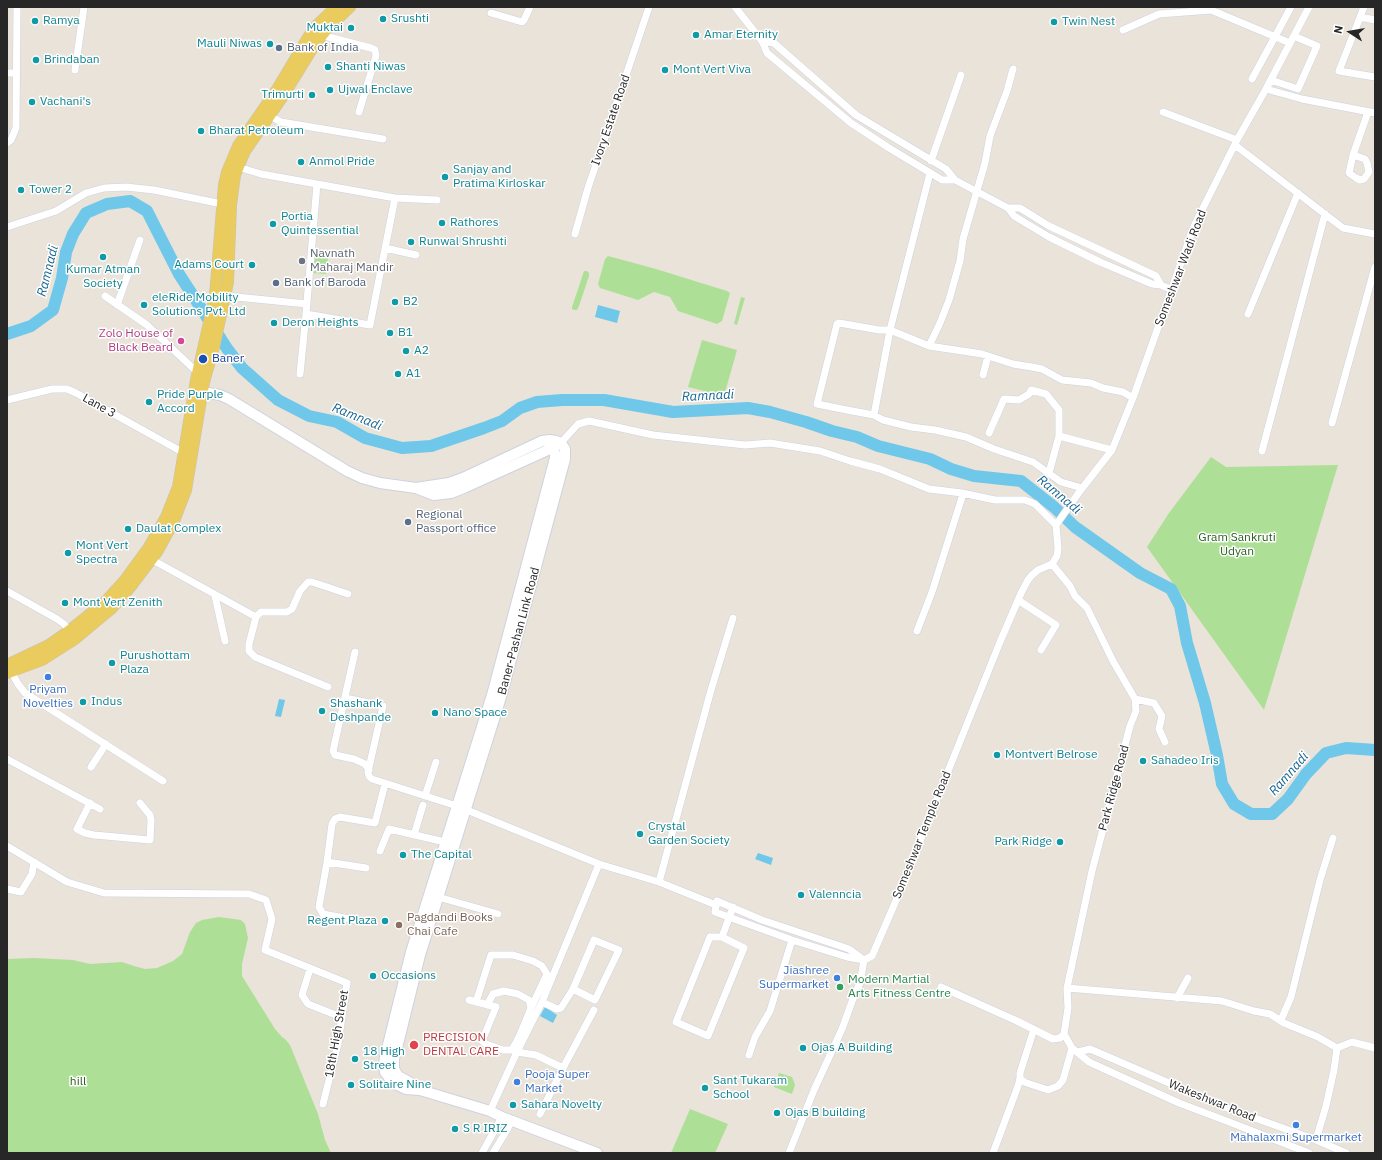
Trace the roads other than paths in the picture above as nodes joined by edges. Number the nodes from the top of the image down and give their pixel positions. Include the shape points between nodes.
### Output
1 (17, 7) edge
2 (84, 7) edge
3 (336, 7) edge
4 (350, 7) edge
5 (530, 7) edge
6 (649, 7) edge
7 (735, 7) edge
8 (1291, 7) edge
9 (1309, 7) edge
10 (1364, 7) edge
11 (491, 13) dead end
12 (1360, 17) junction
13 (1375, 20) edge
14 (321, 30) junction
15 (1123, 30) dead end
16 (1275, 36) junction
17 (1294, 36) junction
18 (762, 41) junction
19 (1290, 43) junction
20 (1013, 69) dead end
21 (75, 70) dead end
22 (7, 73) edge
23 (16, 74) junction
24 (961, 75) dead end
25 (1375, 77) edge
26 (1252, 79) dead end
27 (1271, 80) junction
28 (1266, 89) junction
29 (359, 112) dead end
30 (1163, 112) dead end
31 (1371, 112) edge
32 (270, 116) junction
33 (256, 127) junction
34 (383, 139) dead end
35 (1236, 142) junction
36 (7, 144) edge
37 (1353, 155) dead end
38 (931, 161) junction
39 (238, 167) junction
40 (930, 173) junction
41 (955, 180) junction
42 (317, 184) junction
43 (976, 191) junction
44 (1298, 193) junction
45 (395, 198) junction
46 (437, 200) dead end
47 (222, 204) junction
48 (1325, 214) junction
49 (7, 227) edge
50 (576, 234) dead end
51 (1375, 234) edge
52 (140, 240) dead end
53 (385, 248) junction
54 (416, 255) dead end
55 (1375, 266) edge
56 (1172, 290) junction
57 (104, 296) dead end
58 (222, 298) junction
59 (307, 304) junction
60 (117, 305) junction
61 (306, 314) junction
62 (1248, 314) dead end
63 (890, 330) junction
64 (210, 344) junction
65 (929, 346) junction
66 (988, 356) junction
67 (198, 372) junction
68 (300, 374) dead end
69 (983, 375) dead end
70 (203, 392) junction
71 (1133, 398) junction
72 (7, 400) edge
73 (874, 415) junction
74 (1332, 423) dead end
75 (989, 433) dead end
76 (1059, 436) junction
77 (557, 446) junction
78 (1112, 450) junction
79 (1262, 451) dead end
80 (184, 453) junction
81 (1049, 473) junction
82 (1081, 489) junction
83 (963, 494) junction
84 (1056, 525) junction
85 (148, 557) junction
86 (1052, 564) junction
87 (7, 591) edge
88 (348, 594) dead end
89 (215, 596) junction
90 (1018, 600) junction
91 (256, 617) junction
92 (733, 618) dead end
93 (69, 631) junction
94 (917, 631) dead end
95 (225, 641) dead end
96 (1041, 650) dead end
97 (355, 652) dead end
98 (8, 670) edge
99 (328, 687) dead end
100 (345, 698) junction
101 (1135, 699) junction
102 (1165, 742) dead end
103 (106, 744) junction
104 (7, 759) edge
105 (436, 762) dead end
106 (91, 767) dead end
107 (369, 770) junction
108 (163, 781) dead end
109 (385, 784) junction
110 (425, 796) junction
111 (90, 803) junction
112 (140, 803) dead end
113 (423, 805) dead end
114 (461, 808) junction
115 (100, 810) dead end
116 (414, 835) junction
117 (1334, 838) dead end
118 (445, 842) junction
119 (7, 846) edge
120 (380, 851) dead end
121 (34, 862) junction
122 (327, 862) junction
123 (599, 864) junction
124 (366, 868) dead end
125 (659, 882) junction
126 (7, 889) edge
127 (438, 897) junction
128 (716, 905) junction
129 (733, 907) junction
130 (498, 914) dead end
131 (730, 917) junction
132 (354, 920) dead end
133 (722, 937) junction
134 (792, 940) junction
135 (864, 960) junction
136 (310, 969) junction
137 (1188, 978) dead end
138 (941, 987) dead end
139 (1067, 988) junction
140 (572, 989) junction
141 (1176, 998) junction
142 (542, 1002) junction
143 (487, 1004) junction
144 (531, 1008) junction
145 (594, 1010) dead end
146 (341, 1017) junction
147 (1281, 1020) junction
148 (1034, 1030) junction
149 (1064, 1034) junction
150 (1337, 1048) junction
151 (1375, 1048) edge
152 (1075, 1050) junction
153 (517, 1052) junction
154 (749, 1055) dead end
155 (391, 1062) junction
156 (562, 1068) junction
157 (1020, 1078) junction
158 (1171, 1085) junction
159 (420, 1090) junction
160 (1166, 1097) junction
161 (323, 1104) dead end
162 (490, 1111) junction
163 (540, 1114) dead end
164 (506, 1119) junction
165 (1316, 1140) junction
166 (582, 1150) edge
167 (482, 1153) edge
168 (493, 1153) edge
169 (597, 1153) edge
170 (789, 1153) edge
171 (993, 1153) edge
172 (1309, 1153) edge
173 (1346, 1153) edge

1 - 23 street
2 - 21 street
3 - 14 main road
4 - 14 main road
5 - 11 street via 522,22
6 - 50 street, Ivory Estate Road via 588,188
7 - 18 street
8 - 16 street
9 - 17 street, Someshwar Wadi Road
10 - 12 street
12 - 13 street
12 - 25 street via 1338,71
14 - 29 street via 375,50 376,56
14 - 32 main road
14 - 33 main road via 307,39
15 - 16 street via 1159,14 1211,10
16 - 19 street
16 - 26 street
17 - 19 street, Someshwar Wadi Road
17 - 27 street via 1317,46 1298,89
18 - 38 street via 774,43 856,115
18 - 40 street via 767,53 851,123
19 - 27 street, Someshwar Wadi Road
20 - 43 street via 990,136
22 - 23 street
23 - 36 street via 16,128
24 - 38 street
27 - 28 street, Someshwar Wadi Road
28 - 31 street via 1302,99
28 - 35 street, Someshwar Wadi Road
30 - 35 street
31 - 37 street
32 - 33 main road
32 - 34 street via 280,122
33 - 39 main road
33 - 47 main road via 238,146 232,158 226,172
35 - 44 street
35 - 56 street, Someshwar Wadi Road via 1194,226
38 - 41 street via 946,170
39 - 42 street via 261,174
39 - 58 main road via 233,186 228,282
40 - 41 street via 942,180
40 - 63 street
41 - 43 street
42 - 45 street
42 - 59 street
43 - 56 street via 1008,208 1014,216 1055,240 1100,262
43 - 65 street via 949,300
44 - 48 street
44 - 62 street
45 - 46 street
45 - 53 street
47 - 49 street via 154,190 104,188 86,193 56,211
47 - 58 main road
48 - 51 street via 1344,228
48 - 79 street
52 - 60 street
53 - 54 street
53 - 61 street via 370,325
55 - 74 street
56 - 71 street, Someshwar Wadi Road
57 - 60 street
58 - 59 street
58 - 64 main road
59 - 61 street
60 - 67 street via 147,325
61 - 68 street
63 - 65 street
63 - 73 street
63 - 73 street via 837,324 817,404
64 - 67 main road
64 - 70 main road
65 - 66 street
66 - 69 street
66 - 71 street via 1042,369 1062,380 1091,383 1123,392
67 - 80 main road
70 - 77 street via 229,399 362,478 416,488 434,495 451,493
70 - 85 main road via 186,490 160,547
71 - 78 street, Someshwar Wadi Road
72 - 80 street, Lane 3 via 52,389 67,390
73 - 81 street via 910,428 966,437 1033,462
75 - 76 street via 1004,399 1019,400 1031,390 1046,394 1059,410
76 - 78 street
76 - 81 street
77 - 83 street via 578,424 589,421 652,435 745,445 770,443 820,451 880,469 929,489
77 - 114 street, Baner-Pashan Link Road via 565,449 565,459 501,697
78 - 82 street
80 - 85 main road via 178,487
81 - 82 street via 1061,482
82 - 84 street
83 - 84 street via 995,500 1025,500 1035,504
83 - 94 street
84 - 86 street via 1058,549
85 - 89 street
85 - 93 main road via 105,602
85 - 98 main road via 120,599 75,639 42,660
86 - 90 street, Someshwar Temple Road via 1032,575
86 - 101 street via 1075,596 1088,608 1113,661
87 - 93 street via 57,618
88 - 91 street via 308,582 300,591 292,609 287,612 261,612
89 - 91 street
89 - 95 street
90 - 96 street via 1056,625
90 - 135 street, Someshwar Temple Road via 895,903 872,956
91 - 99 street via 248,644 249,651 255,658
92 - 125 street
93 - 98 main road
97 - 100 street
98 - 103 street via 25,693
100 - 107 street via 334,754 365,764
100 - 107 street via 383,706
101 - 102 street via 1154,702 1162,716 1159,730
101 - 139 street, Park Ridge Road via 1136,711 1092,871
103 - 106 street
103 - 108 street
104 - 111 street
105 - 110 street
107 - 109 street via 368,776
109 - 110 street
109 - 122 street via 374,823 335,819 332,824
110 - 114 street
111 - 112 street via 77,829 94,835 150,840 150,815
111 - 115 street
113 - 116 street
114 - 118 street, Baner-Pashan Link Road
114 - 123 street
114 - 127 street, Baner-Pashan Link Road
116 - 118 street
116 - 120 street via 388,828
117 - 147 street via 1320,880 1291,997
118 - 155 street, Baner-Pashan Link Road via 411,952
119 - 121 street
121 - 126 street via 32,874 21,892
121 - 136 street, 18th High Street via 67,882 104,893 249,894 266,900 272,919 265,950
122 - 124 street
122 - 132 street via 319,907 323,914
123 - 125 street
123 - 142 street
125 - 128 street
127 - 130 street
127 - 155 street, Baner-Pashan Link Road
128 - 129 street via 717,901
128 - 131 street via 715,912
129 - 131 street
129 - 135 street via 762,920 849,949
131 - 133 street
131 - 134 street
133 - 133 street via 710,937 676,1022 708,1036 744,948
134 - 135 street
134 - 154 street via 770,1011
135 - 170 street via 860,983
136 - 146 street via 302,995 308,1004
136 - 146 street, 18th High Street via 347,983
137 - 141 street
138 - 148 street
139 - 141 street
139 - 149 street, Park Ridge Road via 1068,1008
140 - 140 street via 595,1000 619,950 594,940
140 - 142 street via 561,1008
141 - 147 street via 1222,1001 1270,1014
142 - 153 street
143 - 144 street via 493,994 504,991 529,1000
143 - 144 street via 496,1007 482,1041 503,1050 512,1050
143 - 144 street via 472,1001 492,956 512,954 542,966 547,974
145 - 156 street
146 - 161 street, 18th High Street via 338,1044
147 - 150 street
148 - 149 street via 1053,1039
148 - 157 street
149 - 152 street, Wakeshwar Road
150 - 151 street via 1352,1042
150 - 165 street via 1326,1106
152 - 157 street via 1058,1086 1048,1090 1024,1082
152 - 158 street, Wakeshwar Road via 1090,1050
152 - 160 street, Wakeshwar Road via 1089,1062
153 - 156 street via 536,1055
153 - 162 street
155 - 159 street via 398,1076
155 - 159 street, Baner-Pashan Link Road via 385,1072 393,1083 406,1089
156 - 163 street
157 - 171 street
158 - 160 street
158 - 165 street, Wakeshwar Road
159 - 162 street, Baner-Pashan Link Road
160 - 172 street, Wakeshwar Road
162 - 164 street, Baner-Pashan Link Road
164 - 166 street, Baner-Pashan Link Road
164 - 167 street
164 - 168 street via 507,1130
165 - 173 street, Wakeshwar Road
166 - 169 street, Baner-Pashan Link Road

